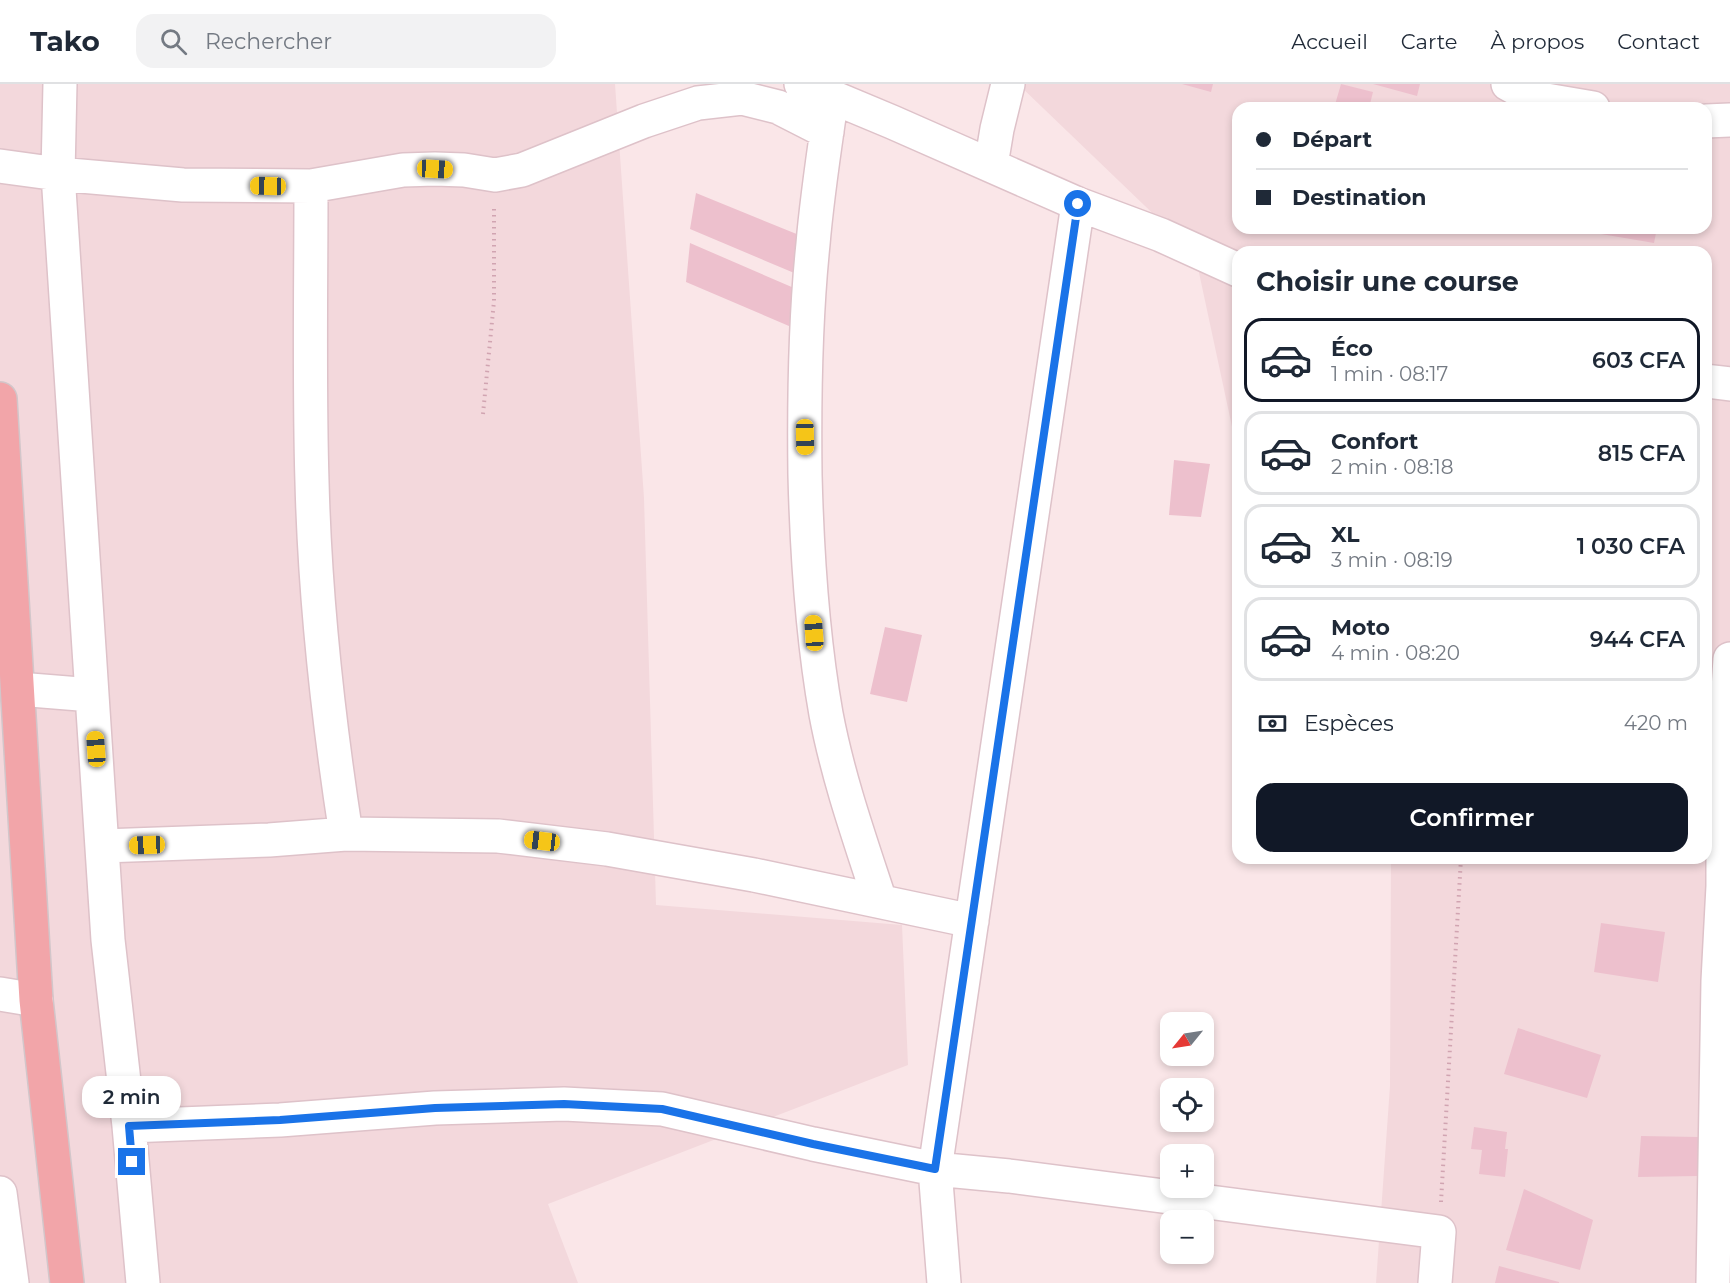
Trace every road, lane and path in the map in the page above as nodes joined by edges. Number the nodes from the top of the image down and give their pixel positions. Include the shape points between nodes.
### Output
1 (60, 84) edge
2 (801, 84) edge
3 (1008, 84) edge
4 (1508, 84) edge
5 (832, 96) junction
6 (1558, 102) edge
7 (1730, 120) edge
8 (1712, 121) edge
9 (827, 132) junction
10 (991, 165) junction
11 (0, 166) edge
12 (58, 174) junction
13 (495, 175) junction
14 (311, 186) junction
15 (1078, 204) junction
16 (1232, 267) edge
17 (1712, 382) edge
18 (1730, 384) edge
19 (0, 399) edge
20 (483, 414) dead end
21 (1730, 659) edge
22 (18, 689) junction
23 (92, 695) junction
24 (346, 834) junction
25 (103, 846) junction
26 (1461, 864) edge
27 (880, 901) junction
28 (972, 921) junction
29 (0, 994) edge
30 (36, 1000) junction
31 (1724, 1080) edge
32 (129, 1126) junction
33 (935, 1169) junction
34 (0, 1193) edge
35 (1439, 1232) junction
36 (12, 1283) edge
37 (68, 1283) edge
38 (143, 1283) edge
39 (944, 1283) edge
40 (1435, 1283) edge
41 (1713, 1283) edge

1 - 12 street
2 - 5 street
3 - 10 street
4 - 6 street via 1534,98
5 - 9 street
5 - 10 street
7 - 8 street
9 - 13 street via 778,107 742,98 698,103 522,170
9 - 27 street via 813,244 804,395 806,521 814,633 826,716
10 - 15 street
11 - 12 street
12 - 14 street via 183,185
12 - 23 street
13 - 14 street via 445,169 403,170
13 - 20 path via 494,301
14 - 24 street via 312,483 331,739
15 - 16 street
15 - 28 street
17 - 18 street
19 - 22 main road
21 - 31 street via 1718,981
22 - 23 street
22 - 30 main road
23 - 25 street
24 - 25 street
24 - 27 street via 498,836 607,849
25 - 32 street via 108,940
26 - 35 path
27 - 28 street
28 - 33 street
29 - 30 street
30 - 37 main road
31 - 41 street
32 - 33 street via 435,1108 564,1104 662,1109
32 - 38 street
33 - 35 street
33 - 39 street
34 - 36 street
35 - 40 street

